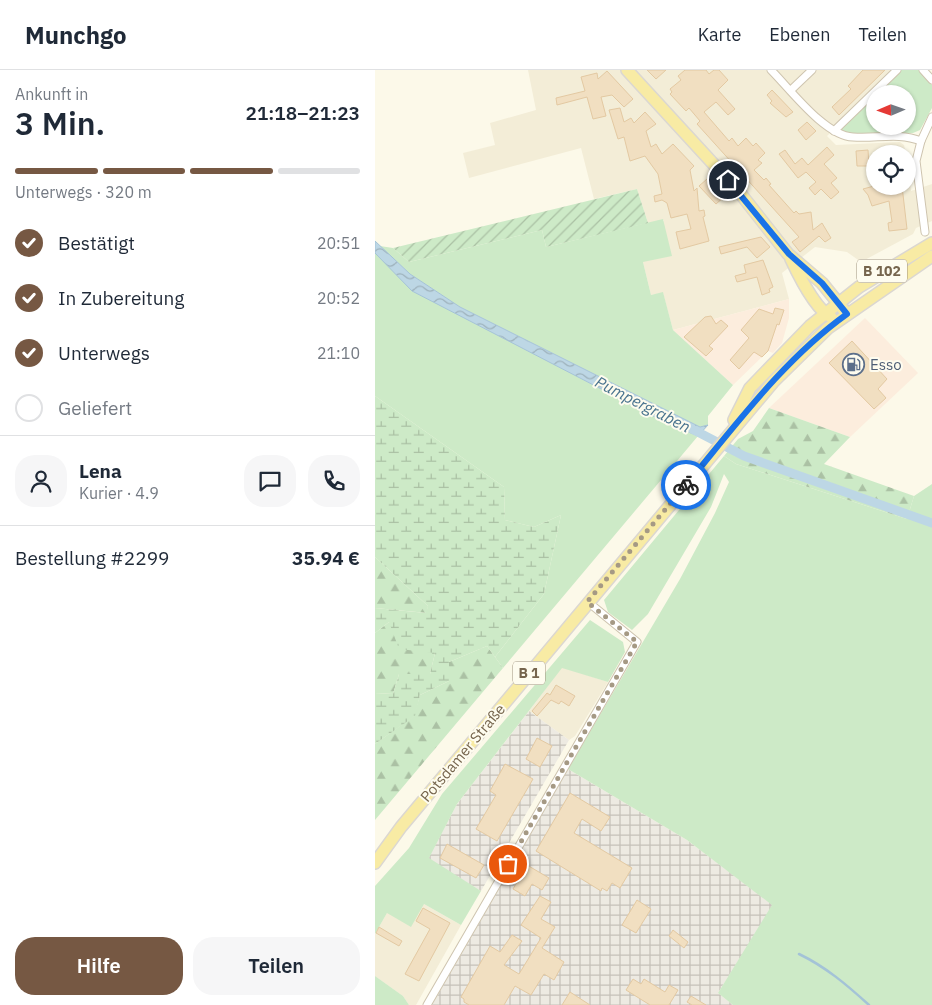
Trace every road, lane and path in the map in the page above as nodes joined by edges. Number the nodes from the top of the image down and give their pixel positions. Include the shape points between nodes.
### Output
1 (627, 70) edge
2 (771, 70) edge
3 (812, 70) edge
4 (897, 70) edge
5 (923, 70) edge
6 (932, 80) edge
7 (791, 90) junction
8 (932, 118) edge
9 (834, 132) junction
10 (921, 142) junction
11 (925, 232) dead end
12 (932, 243) edge
13 (789, 254) junction
14 (932, 256) edge
15 (839, 302) junction
16 (824, 313) junction
17 (843, 317) junction
18 (726, 438) junction
19 (587, 602) junction
20 (375, 863) edge
21 (427, 1005) edge

1 - 13 main road via 740,193
2 - 7 street
3 - 7 street
4 - 9 street
5 - 6 street
7 - 9 street
8 - 10 street
9 - 10 street via 854,138 897,135
10 - 11 street via 916,170
12 - 15 main road, B 102 via 883,271
13 - 15 main road
13 - 16 main road via 797,273
14 - 17 main road, B 102
15 - 16 main road, B 102
15 - 17 main road
16 - 17 main road
16 - 18 main road, Potsdamer Straße / B 1 via 750,388
17 - 18 main road, Potsdamer Straße / B 1 via 788,367
18 - 19 main road, Potsdamer Straße / B 1
19 - 20 main road, Potsdamer Straße / B 1 via 401,827
19 - 21 street via 637,642

